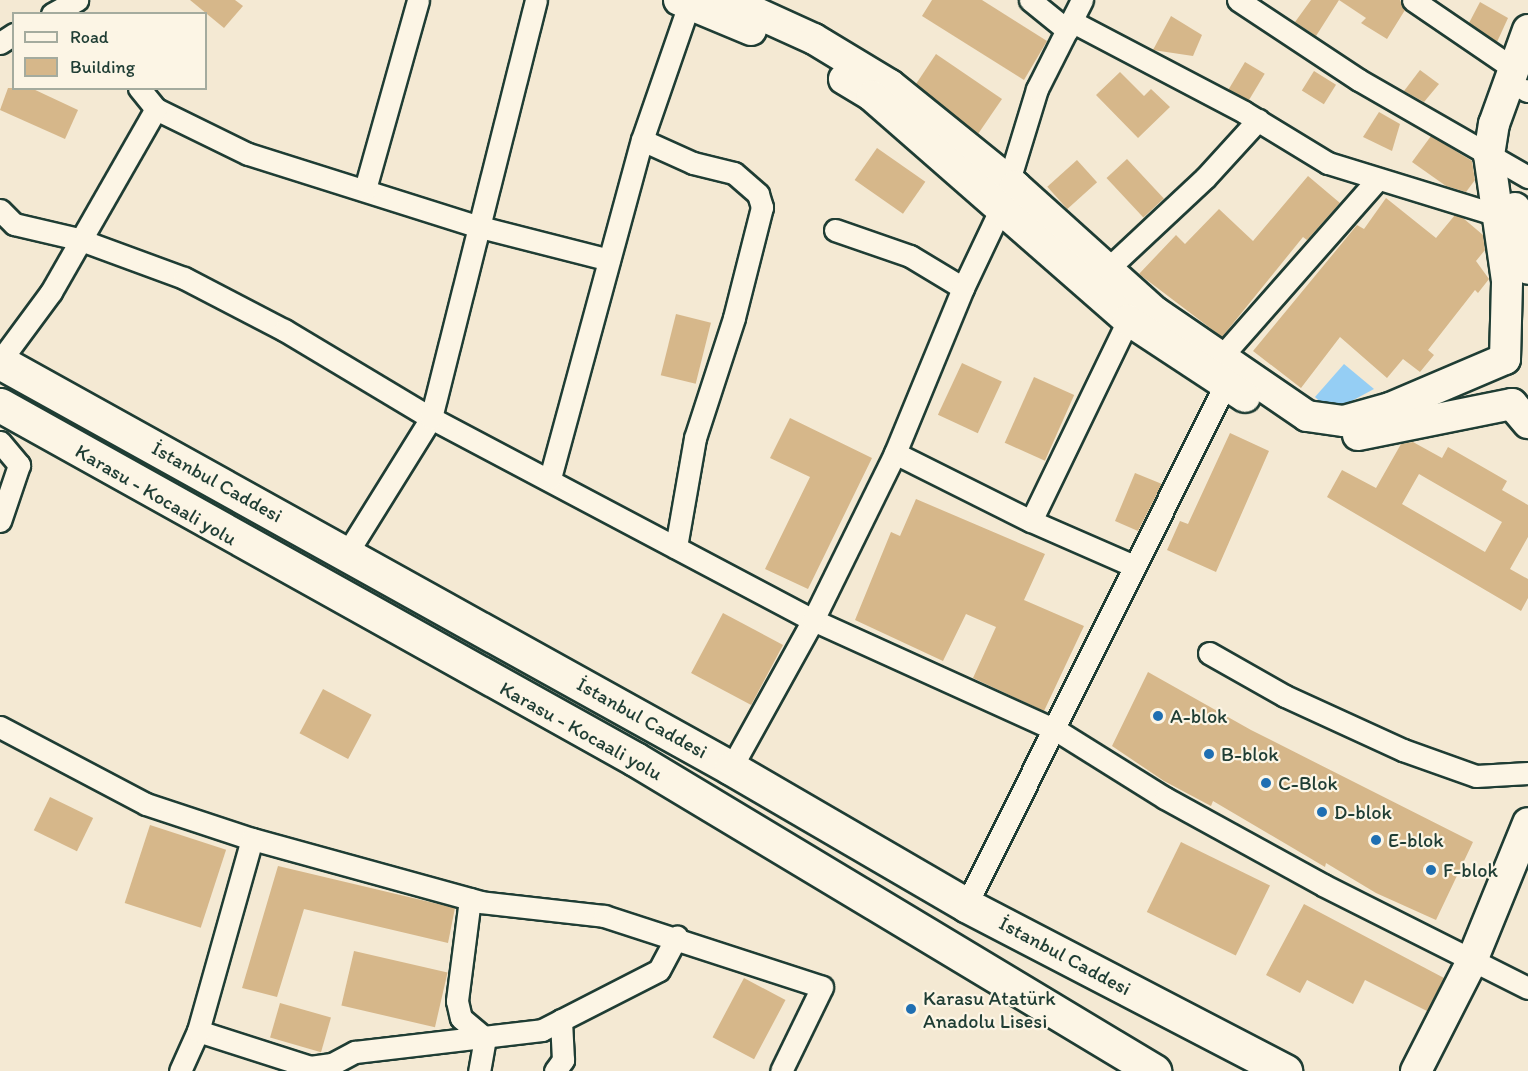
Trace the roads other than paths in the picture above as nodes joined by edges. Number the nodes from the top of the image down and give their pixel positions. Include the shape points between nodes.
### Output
1 (418, 0) edge
2 (536, 0) edge
3 (728, 0) edge
4 (1030, 0) edge
5 (1082, 0) edge
6 (1238, 0) edge
7 (1413, 0) edge
8 (684, 2) edge
9 (76, 4) edge
10 (57, 12) edge
11 (1069, 25) junction
12 (1528, 30) edge
13 (1524, 83) edge
14 (141, 90) edge
15 (156, 109) junction
16 (1258, 120) junction
17 (642, 140) junction
18 (1508, 166) edge
19 (1378, 179) junction
20 (1009, 181) junction
21 (365, 189) junction
22 (0, 210) edge
23 (1000, 210) junction
24 (1497, 215) junction
25 (480, 227) junction
26 (836, 230) dead end
27 (78, 239) junction
28 (609, 260) junction
29 (1528, 269) edge
30 (1097, 278) junction
31 (963, 288) junction
32 (1128, 320) junction
33 (1528, 340) edge
34 (1505, 359) junction
35 (0, 361) edge
36 (1218, 372) junction
37 (0, 405) edge
38 (1523, 413) edge
39 (431, 418) junction
40 (0, 442) edge
41 (895, 453) junction
42 (550, 478) junction
43 (0, 521) edge
44 (1031, 521) junction
45 (676, 547) junction
46 (347, 553) junction
47 (1134, 566) junction
48 (813, 620) junction
49 (1209, 653) dead end
50 (0, 727) edge
51 (1056, 730) junction
52 (731, 768) junction
53 (1528, 773) edge
54 (1528, 823) edge
55 (252, 839) junction
56 (1528, 855) edge
57 (470, 899) junction
58 (966, 904) junction
59 (677, 936) junction
60 (1477, 966) junction
61 (1528, 988) edge
62 (561, 1020) junction
63 (198, 1031) junction
64 (485, 1038) junction
65 (180, 1071) edge
66 (479, 1071) edge
67 (555, 1071) edge
68 (781, 1071) edge
69 (1154, 1071) edge
70 (1286, 1071) edge
71 (1416, 1071) edge
72 (1440, 1071) edge

1 - 21 street
2 - 25 street
3 - 20 main road via 814,39 890,85
4 - 11 street
5 - 11 street
6 - 18 street via 1359,80
7 - 13 street
8 - 17 street
8 - 23 main road via 804,55 872,96
9 - 10 street
11 - 16 street
11 - 20 street via 1037,89
12 - 13 main road
13 - 18 main road via 1507,138
14 - 15 street
15 - 21 street via 248,154
15 - 27 street
16 - 19 street via 1328,163
16 - 30 street via 1205,178
17 - 28 street
17 - 45 street via 693,163 734,173 758,194 762,207 734,318 695,438
18 - 24 main road
18 - 29 main road
19 - 24 street
19 - 36 street
20 - 23 street
20 - 30 main road
21 - 25 street
22 - 27 street via 14,224
23 - 30 main road
23 - 31 street
24 - 34 main road via 1507,281
25 - 28 street
25 - 39 street
26 - 31 street via 910,256
27 - 35 street via 51,292
27 - 39 street via 184,278 284,330
28 - 42 street
30 - 32 main road
30 - 36 main road
31 - 41 street
32 - 36 main road
32 - 44 street
33 - 34 main road
34 - 36 main road via 1390,408 1344,421 1307,416
34 - 38 main road via 1501,382
35 - 46 highway, İstanbul Caddesi
36 - 38 main road via 1292,426 1334,434 1356,436
36 - 47 street
37 - 69 highway, Karasu - Kocaali yolu via 635,759
39 - 42 street
39 - 46 street
40 - 43 street via 19,465
41 - 44 street
41 - 48 street
42 - 45 street
44 - 47 street
45 - 48 street
46 - 52 highway, İstanbul Caddesi
47 - 51 street
48 - 51 street
48 - 52 street
49 - 53 street via 1285,696 1403,750 1476,776
50 - 55 street via 146,804
51 - 58 street
51 - 60 street via 1165,798
52 - 58 highway, İstanbul Caddesi
54 - 60 main road
55 - 57 street
55 - 63 street
56 - 60 main road
57 - 59 street via 604,916
57 - 64 street via 457,1001 461,1018
58 - 70 highway, İstanbul Caddesi
59 - 62 street via 659,970
59 - 68 street via 822,987
60 - 61 street
60 - 71 main road
60 - 72 main road
62 - 64 street via 542,1030
62 - 67 street via 562,1060
63 - 64 street via 310,1067 332,1064 355,1052
63 - 65 street
64 - 66 street

